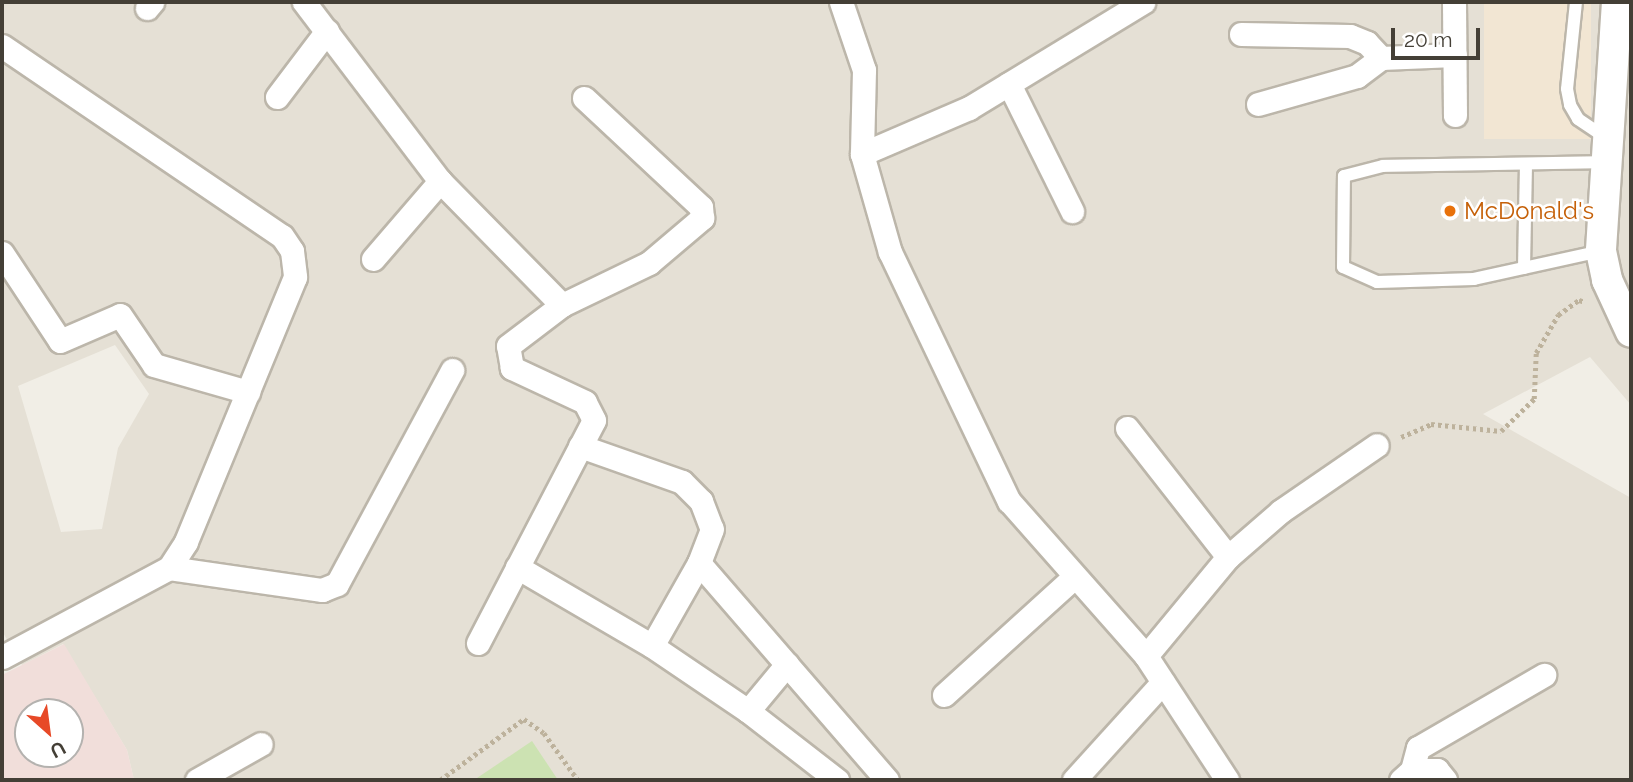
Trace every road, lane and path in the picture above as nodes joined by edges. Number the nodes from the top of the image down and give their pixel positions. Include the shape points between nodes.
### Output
1 (304, 2) edge
2 (841, 2) edge
3 (1143, 2) edge
4 (1454, 2) edge
5 (1576, 2) edge
6 (1617, 2) edge
7 (327, 31) junction
8 (1241, 34) dead end
9 (2, 46) edge
10 (1455, 55) junction
11 (1381, 58) junction
12 (1009, 84) junction
13 (277, 97) dead end
14 (584, 98) dead end
15 (1258, 104) dead end
16 (1455, 115) dead end
17 (1607, 151) junction
18 (862, 154) junction
19 (1526, 164) junction
20 (440, 181) junction
21 (1072, 211) dead end
22 (1601, 251) junction
23 (2, 253) edge
24 (373, 259) dead end
25 (1524, 268) junction
26 (562, 305) junction
27 (1627, 324) edge
28 (452, 370) dead end
29 (248, 392) junction
30 (1127, 428) dead end
31 (1377, 445) joint
32 (580, 446) junction
33 (1228, 556) junction
34 (699, 563) junction
35 (517, 567) junction
36 (169, 568) junction
37 (1073, 578) junction
38 (478, 643) dead end
39 (652, 646) junction
40 (1146, 656) junction
41 (2, 657) edge
42 (787, 664) junction
43 (1544, 675) dead end
44 (1163, 682) junction
45 (944, 695) dead end
46 (748, 711) junction
47 (261, 744) dead end
48 (1406, 775) edge
49 (197, 780) edge
50 (440, 780) edge
51 (578, 780) edge
52 (837, 780) edge
53 (887, 780) edge
54 (1074, 780) edge
55 (1227, 780) edge
56 (1445, 780) edge

1 - 7 street
2 - 18 street via 864,70
3 - 12 street
4 - 10 street
5 - 17 lane via 1567,89 1570,105
6 - 17 street
7 - 13 street
7 - 20 street
8 - 11 street via 1350,36 1367,43
9 - 29 street via 282,236 292,251 295,276
10 - 11 street
10 - 16 street
11 - 15 street via 1357,76
12 - 18 street via 969,108
12 - 21 street
14 - 26 street via 704,212 649,262
17 - 19 lane
17 - 22 street
18 - 37 street via 890,253 1009,501
19 - 25 lane
19 - 25 lane via 1384,166 1344,176 1343,215 1343,267 1377,282 1474,279
20 - 24 street
20 - 26 street
22 - 25 lane
22 - 27 street via 1607,280
23 - 29 street via 60,341 120,315 154,365
26 - 32 street via 508,346 508,358 512,368 585,402 594,420
27 - 31 path via 1579,300 1558,315 1535,353 1534,400 1501,431 1431,425
28 - 36 street via 337,584 323,590
29 - 36 street via 186,542
30 - 33 street
31 - 33 street via 1281,511
32 - 34 street via 682,482 701,500 712,529
32 - 35 street
33 - 40 street
34 - 39 street
34 - 42 street
35 - 38 street
35 - 39 street
36 - 41 street
37 - 40 street
37 - 45 street
39 - 46 street
40 - 44 street
42 - 46 street
42 - 53 street
43 - 48 street via 1418,748
44 - 54 street
44 - 55 street
46 - 52 street
47 - 49 street
48 - 56 street via 1437,770
50 - 51 path via 524,719 544,733

